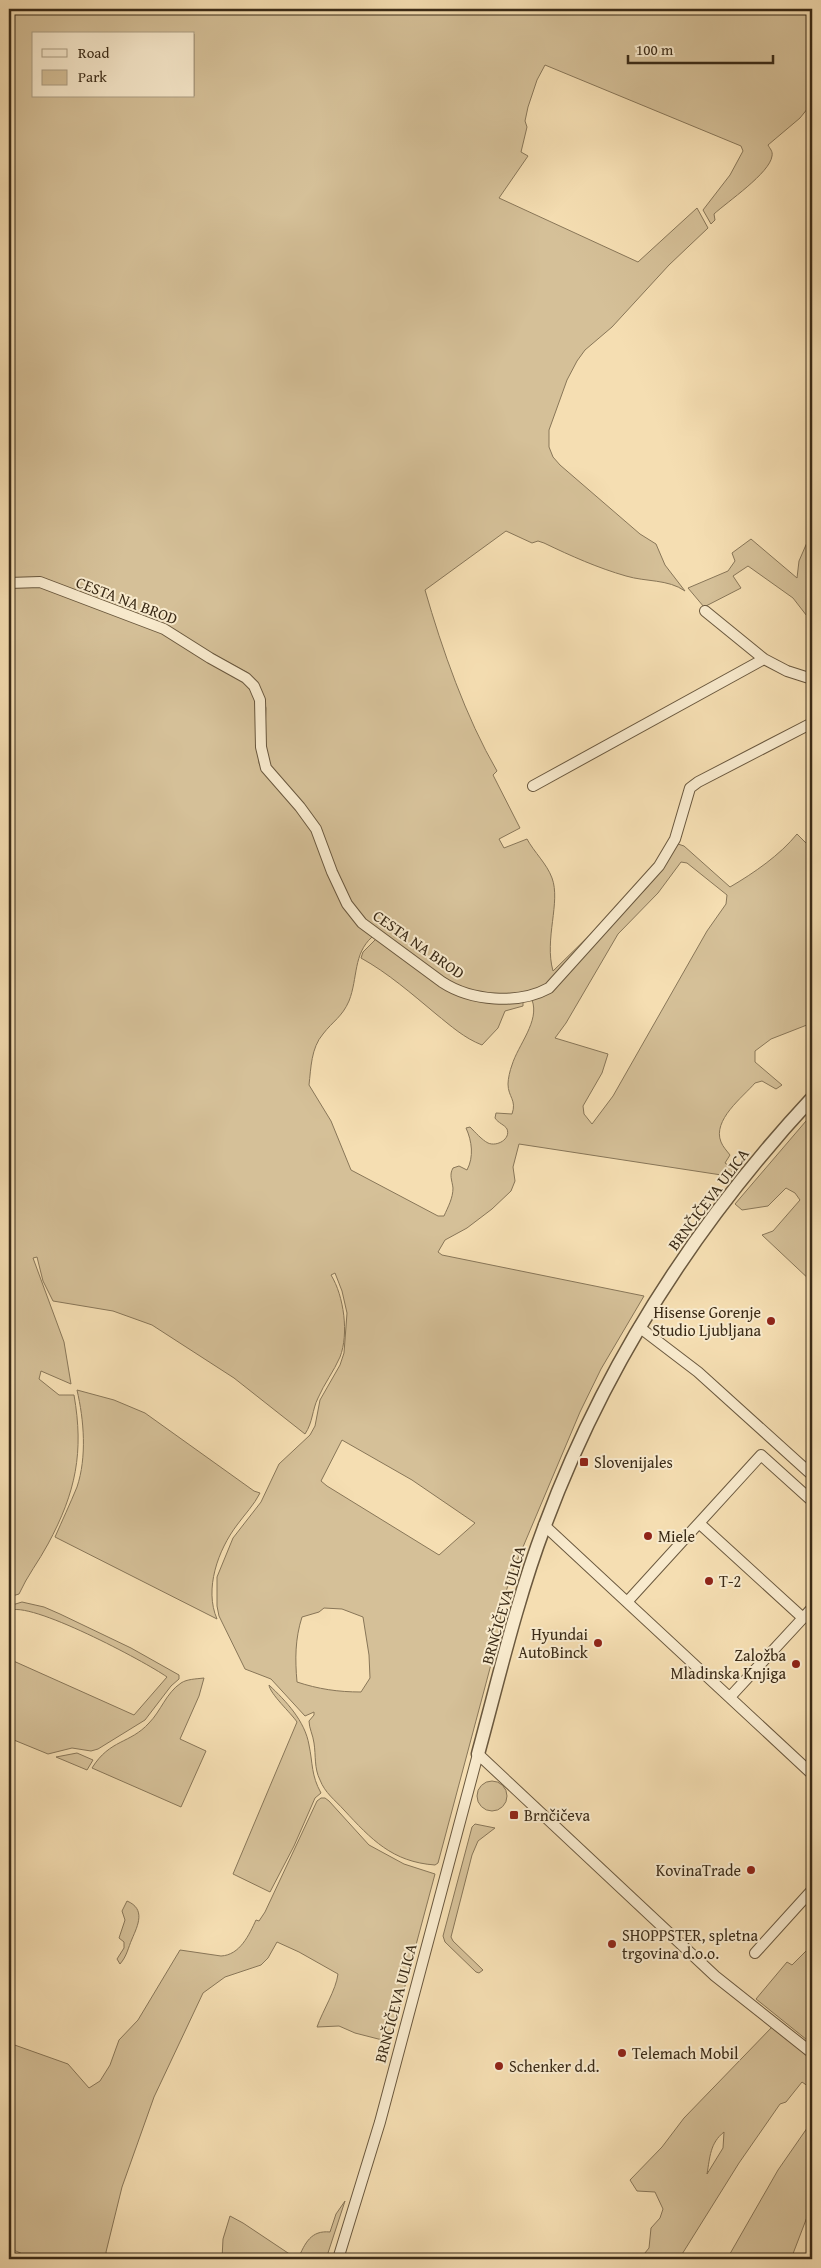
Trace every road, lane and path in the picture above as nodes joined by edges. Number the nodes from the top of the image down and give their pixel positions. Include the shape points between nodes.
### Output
1 (9, 583) edge
2 (705, 611) dead end
3 (764, 659) junction
4 (812, 679) edge
5 (812, 723) edge
6 (532, 786) dead end
7 (812, 1098) edge
8 (639, 1327) junction
9 (812, 1475) edge
10 (812, 1501) edge
11 (699, 1523) junction
12 (544, 1525) junction
13 (627, 1602) junction
14 (812, 1608) edge
15 (803, 1618) junction
16 (730, 1697) junction
17 (478, 1754) junction
18 (812, 1774) edge
19 (812, 1890) edge
20 (755, 1953) dead end
21 (812, 2053) edge
22 (338, 2259) edge

1 - 5 street, CESTA NA BROD via 40,582 164,628 246,678 260,700 261,747 266,768 316,829 335,879 354,915 442,982 475,995 516,998 549,988 659,866 675,839 690,788
2 - 3 street
3 - 4 street via 788,672
3 - 6 street
7 - 8 street, BRNČIČEVA ULICA via 722,1202
8 - 9 street via 698,1372
8 - 12 street, BRNČIČEVA ULICA via 581,1435
10 - 11 street via 761,1455
11 - 13 street
11 - 15 street
12 - 13 street
12 - 17 street, BRNČIČEVA ULICA
13 - 16 street
14 - 15 street
15 - 16 street
16 - 18 street
17 - 21 street via 715,1976
17 - 22 street, BRNČIČEVA ULICA via 380,2122
19 - 20 street

